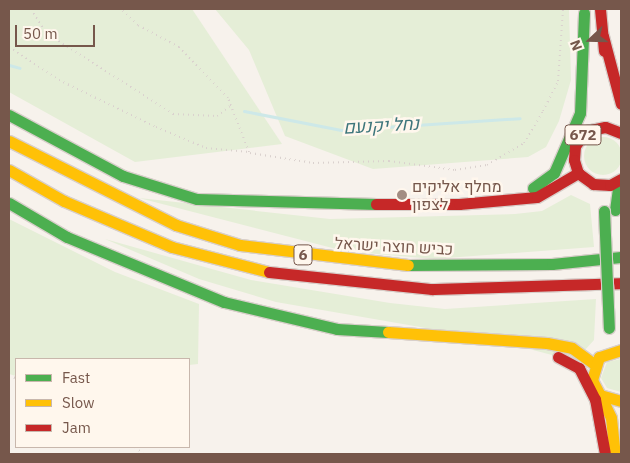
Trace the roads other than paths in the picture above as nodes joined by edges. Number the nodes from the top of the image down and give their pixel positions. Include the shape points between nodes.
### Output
1 (600, 9) edge
2 (584, 11) edge
3 (603, 36) junction
4 (621, 104) edge
5 (9, 115) edge
6 (586, 132) junction
7 (621, 133) edge
8 (9, 141) edge
9 (9, 170) edge
10 (578, 173) junction
11 (620, 180) edge
12 (593, 184) junction
13 (9, 203) edge
14 (459, 204) junction
15 (609, 210) junction
16 (621, 257) edge
17 (621, 283) edge
18 (621, 320) edge
19 (337, 329) junction
20 (621, 350) edge
21 (597, 360) junction
22 (600, 395) junction
23 (621, 402) edge
24 (621, 427) edge
25 (605, 454) edge
26 (617, 454) edge

1 - 3 main road, 672
2 - 6 main road, 672 via 591,117
2 - 14 main road via 580,114 554,173 543,184 524,191
3 - 4 main road
3 - 7 main road, 672 via 611,106
5 - 14 main road via 123,176 197,199 264,204
6 - 7 main road, 672 via 604,127
6 - 10 main road, 672 via 575,146
8 - 16 main road, כביש חוצה ישראל / 6 via 105,194 176,225 240,245 406,266 552,264
9 - 17 main road, 6 via 64,201 172,247 271,272 432,288
10 - 12 main road
10 - 14 main road via 537,197
11 - 12 main road
11 - 15 main road
12 - 15 main road
13 - 19 main road via 67,237 174,284 224,302
15 - 18 main road
15 - 21 main road, bridge via 609,328
19 - 21 main road via 547,343 572,348
19 - 25 main road via 407,345 566,359 579,368 596,399
20 - 21 main road
21 - 22 main road via 592,380
22 - 23 main road
22 - 26 main road via 611,418
24 - 26 main road

